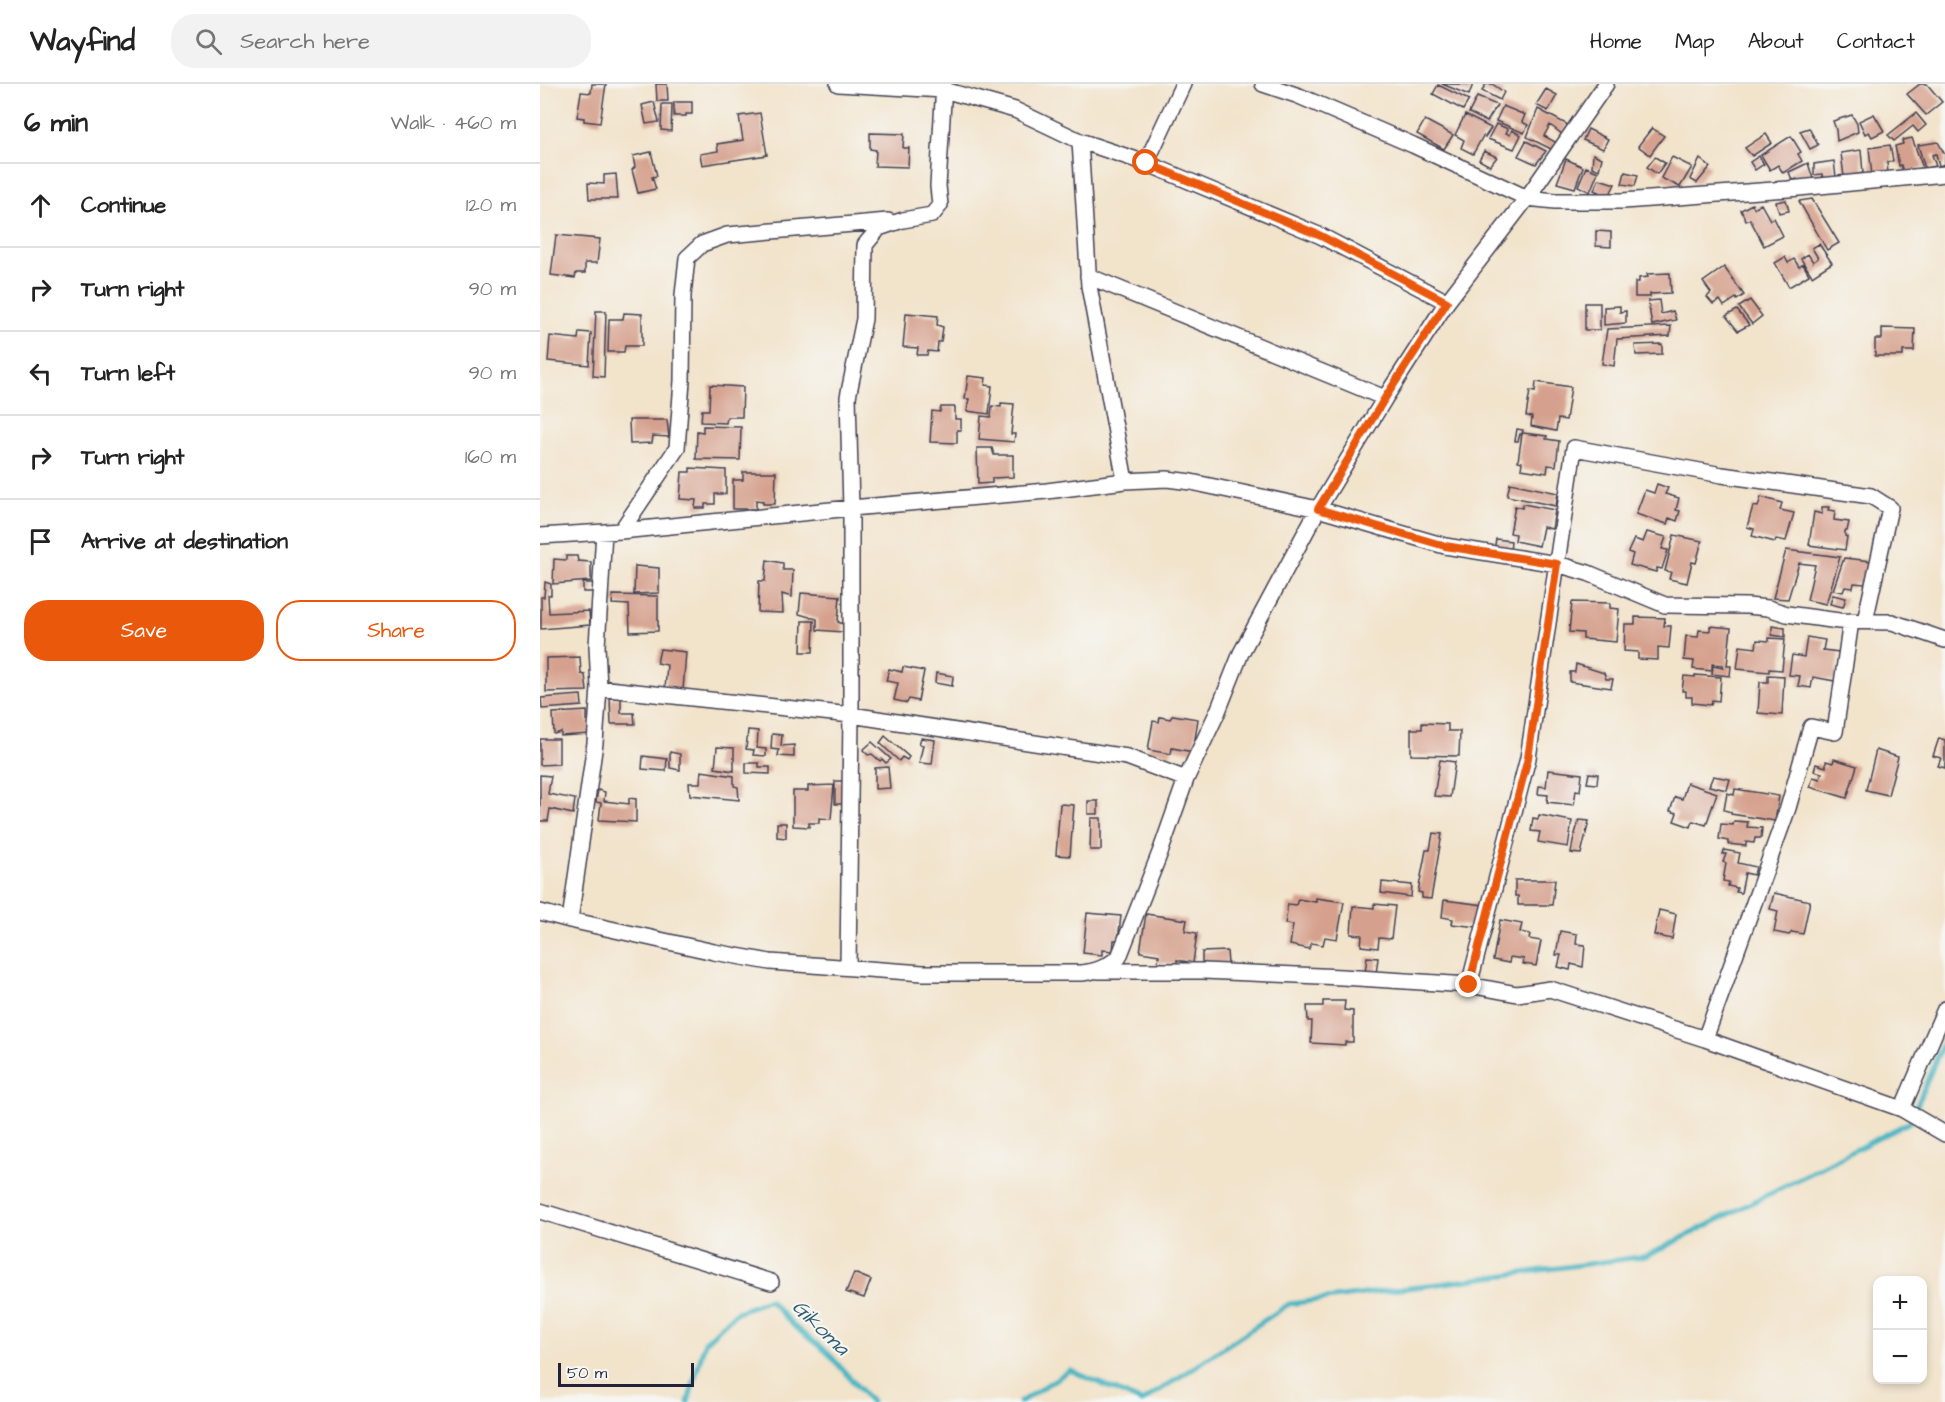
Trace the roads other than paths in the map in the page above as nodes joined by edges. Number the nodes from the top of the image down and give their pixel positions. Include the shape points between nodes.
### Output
1 (838, 84) edge
2 (1183, 84) edge
3 (1263, 84) edge
4 (1606, 84) edge
5 (944, 87) edge
6 (1080, 141) junction
7 (1146, 163) junction
8 (1945, 174) edge
9 (1527, 198) junction
10 (903, 220) junction
11 (1088, 276) junction
12 (1447, 302) junction
13 (1385, 398) junction
14 (1125, 481) junction
15 (851, 508) junction
16 (1318, 509) junction
17 (621, 531) junction
18 (604, 532) junction
19 (540, 536) edge
20 (1557, 564) junction
21 (1858, 621) junction
22 (1945, 640) edge
23 (599, 688) junction
24 (851, 715) junction
25 (1186, 780) junction
26 (540, 912) edge
27 (570, 920) junction
28 (848, 967) junction
29 (1098, 971) junction
30 (1469, 985) junction
31 (1945, 1009) edge
32 (1705, 1039) junction
33 (1902, 1109) junction
34 (1945, 1134) edge
35 (540, 1210) edge
36 (771, 1282) dead end

1 - 5 street
2 - 7 street
3 - 9 street via 1413,145
4 - 9 street
5 - 6 street via 1016,110
5 - 10 street via 940,205 932,215
6 - 7 street
6 - 11 street
7 - 12 street via 1321,236
8 - 9 street via 1623,201
9 - 12 street
10 - 15 street via 879,228 865,245 864,319 848,397
10 - 17 street via 728,235 702,244 687,258 677,448
11 - 13 street
11 - 14 street
12 - 13 street
13 - 16 street
14 - 15 street
14 - 16 street via 1191,482
15 - 17 street
15 - 24 street
16 - 20 street via 1445,546
16 - 25 street via 1241,652
17 - 18 street
18 - 19 street
18 - 23 street via 597,646
20 - 21 street via 1665,605 1747,606
20 - 21 street via 1574,448 1722,475 1871,496 1890,508
20 - 30 street via 1528,758
21 - 22 street via 1892,622
21 - 32 street via 1835,732 1811,727 1788,808
23 - 24 street
23 - 27 street
24 - 25 street via 1127,756
24 - 28 street
25 - 29 street via 1119,957
26 - 27 street
27 - 28 street via 770,962
28 - 29 street via 923,973
29 - 30 street via 1203,971
30 - 32 street via 1517,994 1550,989
31 - 33 street
32 - 33 street
33 - 34 street
35 - 36 street

